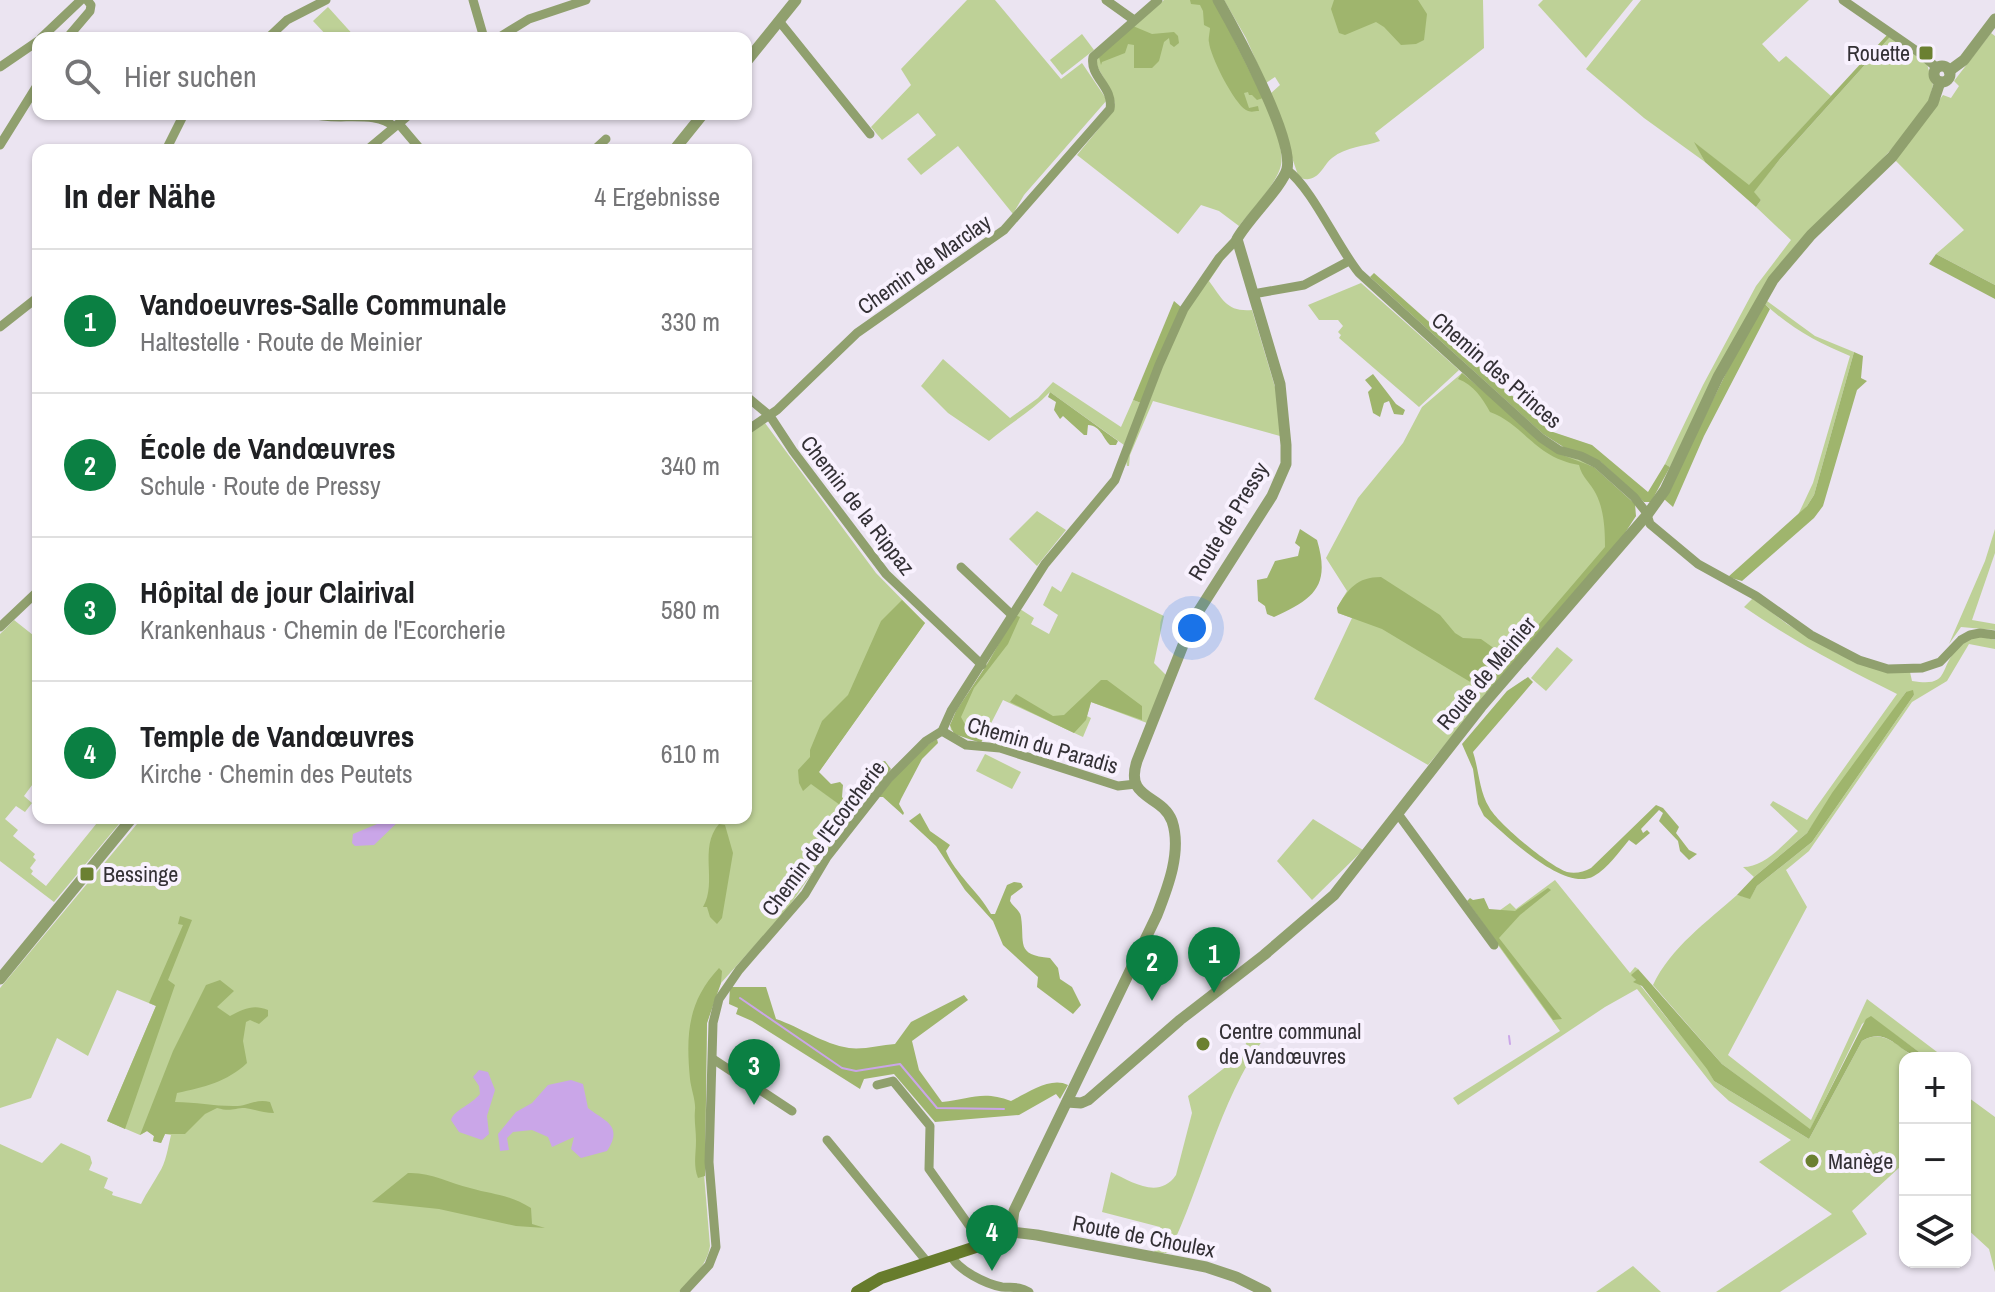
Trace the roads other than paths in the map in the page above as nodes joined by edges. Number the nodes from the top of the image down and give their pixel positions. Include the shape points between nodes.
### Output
1 (84, 0) edge
2 (326, 0) edge
3 (473, 0) edge
4 (586, 0) edge
5 (796, 0) edge
6 (1106, 0) edge
7 (1158, 0) edge
8 (1218, 0) edge
9 (1843, 0) edge
10 (574, 2) edge
11 (1995, 19) edge
12 (1134, 20) junction
13 (779, 21) junction
14 (48, 32) edge
15 (72, 32) edge
16 (274, 32) edge
17 (482, 32) edge
18 (508, 32) edge
19 (32, 45) edge
20 (752, 55) edge
21 (0, 67) edge
22 (1943, 69) junction
23 (32, 94) edge
24 (181, 120) edge
25 (381, 120) edge
26 (403, 120) edge
27 (698, 120) edge
28 (396, 126) junction
29 (870, 134) dead end
30 (606, 139) dead end
31 (169, 144) edge
32 (374, 144) edge
33 (415, 144) edge
34 (601, 144) edge
35 (679, 144) edge
36 (0, 145) edge
37 (1287, 170) junction
38 (1237, 239) junction
39 (1349, 261) junction
40 (1253, 294) junction
41 (32, 302) edge
42 (0, 327) edge
43 (752, 401) edge
44 (770, 416) junction
45 (752, 427) edge
46 (1647, 515) junction
47 (961, 567) dead end
48 (32, 597) edge
49 (1012, 615) junction
50 (0, 627) edge
51 (1995, 635) edge
52 (982, 665) junction
53 (942, 731) junction
54 (1136, 784) junction
55 (1398, 814) junction
56 (127, 824) edge
57 (1494, 945) dead end
58 (0, 979) edge
59 (713, 1059) junction
60 (877, 1085) dead end
61 (1067, 1102) junction
62 (792, 1111) dead end
63 (827, 1140) dead end
64 (1011, 1232) junction
65 (983, 1245) junction
66 (951, 1255) junction
67 (928, 1263) junction
68 (684, 1292) edge
69 (857, 1292) edge
70 (1029, 1292) edge
71 (1266, 1292) edge

1 - 14 street
1 - 15 street via 90,11
2 - 16 street
3 - 17 street
4 - 10 street
5 - 13 street
6 - 12 street
7 - 12 street
8 - 37 street, Chemin des Princes via 1264,89
9 - 22 street
10 - 18 street
11 - 22 street via 1964,60
12 - 44 street, Chemin de Marclay via 1092,60 1110,96 1108,113 1013,221 857,333
13 - 20 street
13 - 29 street
19 - 21 street
22 - 46 street, Route de Meinier via 1949,78 1940,82 1933,103 1892,157 1773,280 1718,377 1665,490
23 - 36 street
24 - 31 street
25 - 28 street
26 - 28 street
27 - 35 street
28 - 32 street
28 - 33 street
30 - 34 street
37 - 38 street
37 - 39 street, Chemin des Princes
38 - 40 street, Route de Pressy
38 - 49 street, Chemin de l'Ecorcherie via 1184,309 1115,480 1052,555
39 - 40 street via 1299,287
39 - 46 street, Chemin des Princes via 1533,431 1559,450 1597,464
40 - 54 street, Route de Pressy via 1282,395 1286,464 1272,496 1219,565 1193,620 1137,761
41 - 42 street
43 - 44 street, Chemin de la Rippaz
44 - 45 street
44 - 52 street, Chemin de la Rippaz via 878,564
46 - 51 street, Chemin des Princes via 1665,538 1708,571 1756,596 1811,635 1879,667 1929,667 1970,635
46 - 55 street, Route de Meinier via 1481,707
47 - 49 street
48 - 50 street
49 - 52 street, Chemin de l'Ecorcherie
52 - 53 street, Chemin de l'Ecorcherie
53 - 54 street, Chemin du Paradis via 966,745 1000,748 1118,786
53 - 59 street, Chemin de l'Ecorcherie via 889,778 791,912 726,987 714,1017
54 - 61 street via 1171,819 1172,870 1157,915
55 - 57 street
55 - 61 street, Route de Meinier via 1310,918 1088,1100
56 - 58 street
59 - 62 street
59 - 68 street, Chemin de l'Ecorcherie via 710,1182 716,1247 709,1265
60 - 65 street via 893,1081 926,1120 931,1132 929,1169
61 - 64 street via 1014,1211
63 - 67 street
64 - 65 main road
64 - 71 street, Route de Choulex via 1201,1266
65 - 66 main road
66 - 67 main road
66 - 70 street via 956,1265 992,1283
67 - 69 main road via 880,1278

